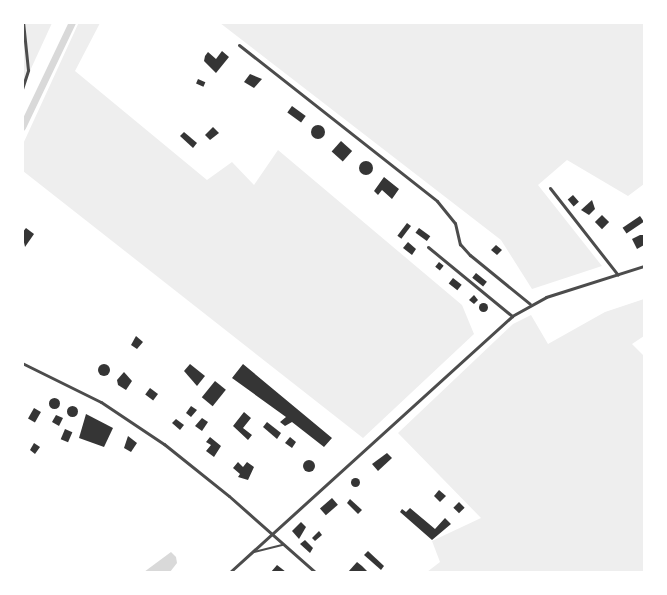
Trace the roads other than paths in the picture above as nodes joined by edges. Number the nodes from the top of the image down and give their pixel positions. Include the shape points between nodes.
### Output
1 (23, 22) edge
2 (239, 45) dead end
3 (22, 88) edge
4 (550, 188) dead end
5 (428, 247) dead end
6 (644, 266) edge
7 (618, 275) junction
8 (530, 304) junction
9 (512, 316) junction
10 (22, 363) edge
11 (272, 535) junction
12 (283, 544) junction
13 (254, 552) junction
14 (230, 572) edge
15 (315, 572) edge

1 - 3 street via 28,70
2 - 8 street via 437,201 455,223 460,244
4 - 7 street
5 - 9 street
6 - 7 street
7 - 8 street
8 - 9 street
9 - 11 street
10 - 11 street via 101,402 164,444 230,496
11 - 12 street
11 - 13 street
12 - 13 lane
12 - 15 street
13 - 14 street

